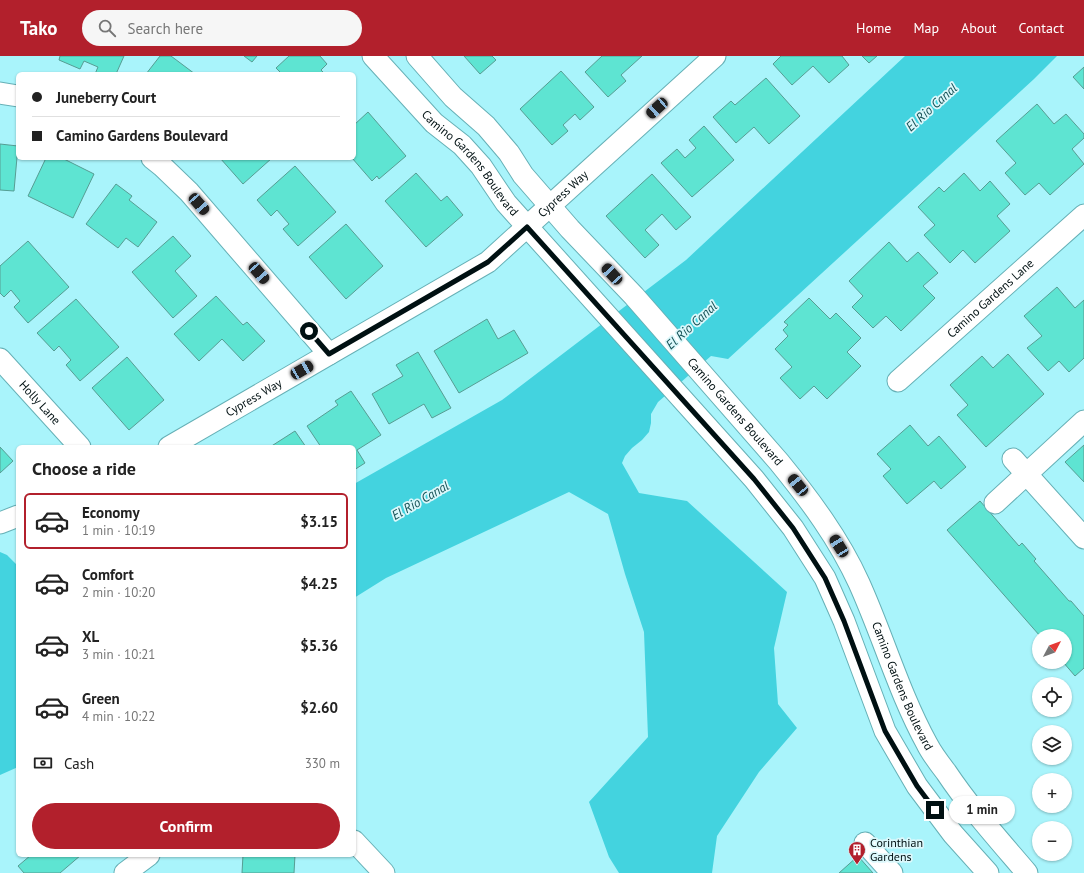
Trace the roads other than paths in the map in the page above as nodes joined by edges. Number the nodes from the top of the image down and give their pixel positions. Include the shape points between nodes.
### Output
1 (373, 56) edge
2 (417, 56) edge
3 (715, 56) edge
4 (0, 93) edge
5 (16, 96) edge
6 (154, 160) edge
7 (550, 206) junction
8 (1084, 215) edge
9 (527, 227) junction
10 (329, 354) junction
11 (0, 359) edge
12 (898, 381) dead end
13 (1084, 421) edge
14 (78, 445) edge
15 (172, 445) edge
16 (1020, 466) junction
17 (798, 485) junction
18 (774, 503) junction
19 (995, 503) dead end
20 (16, 517) edge
21 (0, 522) edge
22 (1084, 538) edge
23 (356, 843) edge
24 (865, 843) dead end
25 (1010, 853) junction
26 (147, 857) edge
27 (988, 872) edge
28 (125, 873) edge
29 (384, 873) edge
30 (892, 873) edge
31 (1027, 873) edge

1 - 9 street, Camino Gardens Boulevard via 434,123 462,145 481,166 506,203
2 - 7 street, Camino Gardens Boulevard via 452,96 486,126
3 - 7 street, Cypress Way
4 - 5 street
6 - 10 street via 189,192
7 - 9 street, Cypress Way
7 - 17 street, Camino Gardens Boulevard via 634,296
8 - 12 street, Camino Gardens Lane
9 - 10 street, Cypress Way via 488,262
9 - 18 street, Camino Gardens Boulevard
10 - 15 street, Cypress Way
11 - 14 street, Holly Lane
13 - 16 street
16 - 19 street
16 - 22 street
17 - 18 street
17 - 25 street, Camino Gardens Boulevard via 825,523 858,582 908,707 928,746 961,794
18 - 27 street, Camino Gardens Boulevard via 825,578 885,731 917,786 953,834
20 - 21 street
23 - 29 street
24 - 30 street
25 - 27 street
25 - 31 street, Camino Gardens Boulevard
26 - 28 street

